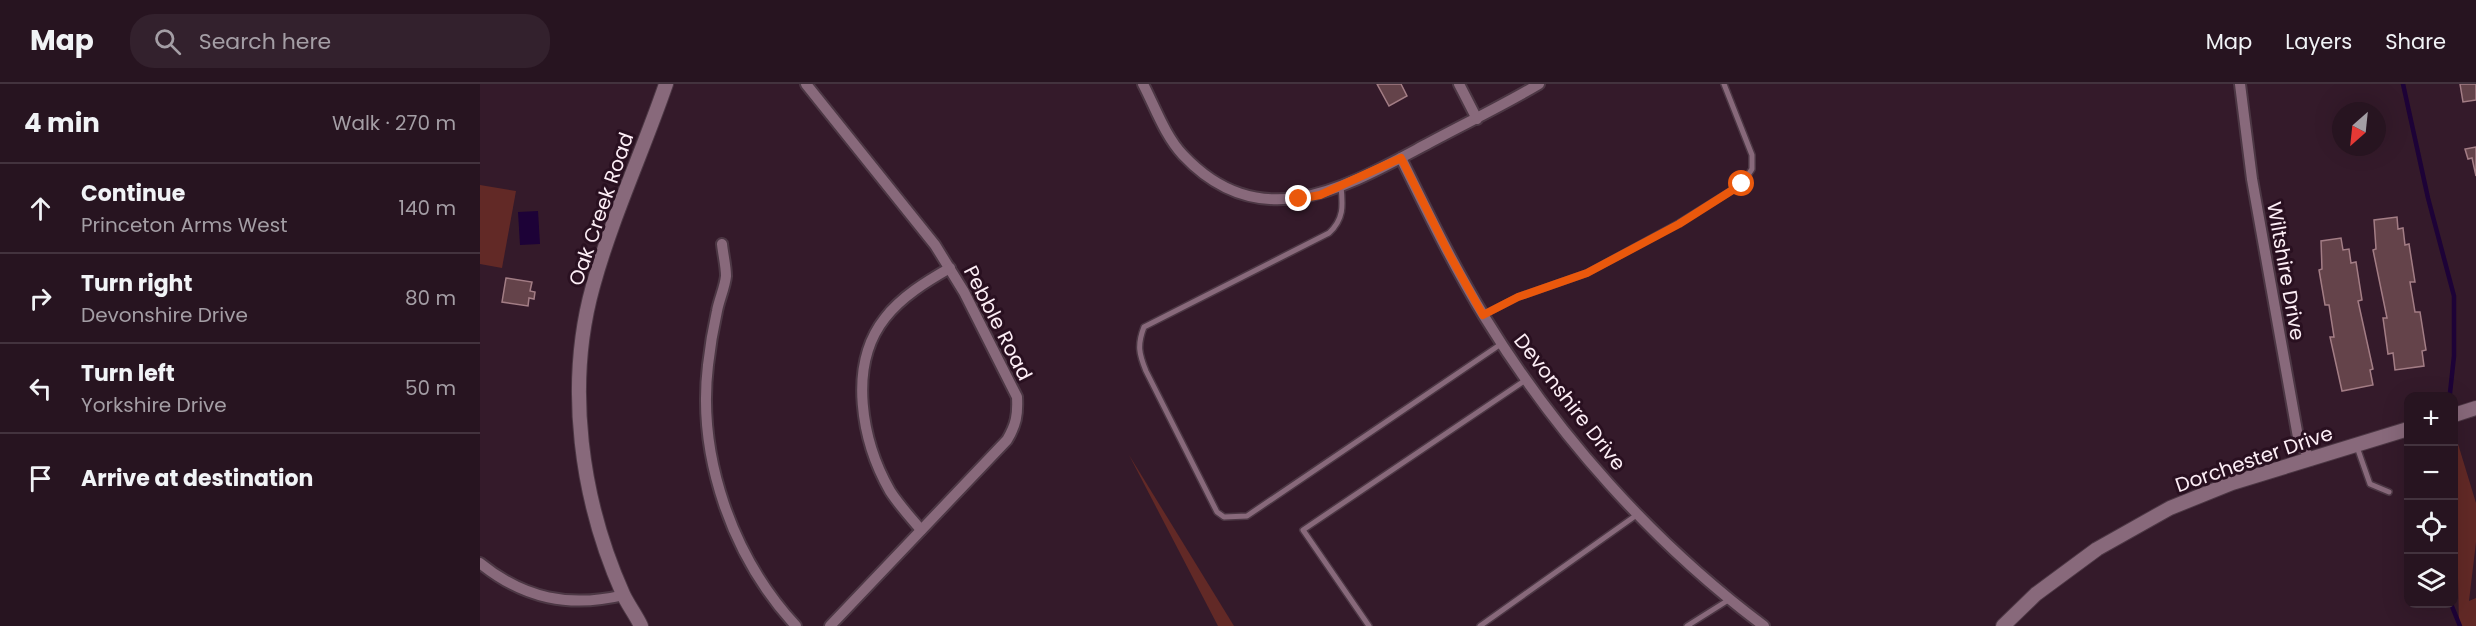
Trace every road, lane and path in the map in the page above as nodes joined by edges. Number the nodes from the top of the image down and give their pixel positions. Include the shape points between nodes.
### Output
1 (666, 84) edge
2 (806, 84) edge
3 (1143, 84) edge
4 (1459, 84) edge
5 (1539, 84) edge
6 (1724, 84) edge
7 (2240, 84) edge
8 (1477, 119) junction
9 (1401, 158) junction
10 (1341, 186) junction
11 (722, 244) dead end
12 (950, 268) junction
13 (1483, 315) junction
14 (1502, 344) junction
15 (1527, 379) junction
16 (2476, 408) edge
17 (2458, 414) edge
18 (2404, 431) edge
19 (2356, 445) junction
20 (2310, 460) junction
21 (2389, 492) dead end
22 (1638, 514) junction
23 (921, 530) junction
24 (480, 563) edge
25 (624, 595) junction
26 (1730, 599) junction
27 (641, 626) edge
28 (796, 626) edge
29 (830, 626) edge
30 (1369, 626) edge
31 (1480, 626) edge
32 (1687, 626) edge
33 (1764, 626) edge
34 (2003, 626) edge

1 - 25 street, Oak Creek Road via 592,289 582,356 580,394 587,477 595,513
2 - 12 street, Pebble Road
3 - 10 street via 1182,154 1215,181 1254,197 1277,200 1299,199
4 - 8 street
5 - 8 street
6 - 13 lane via 1752,155 1752,169 1742,184 1679,224 1587,273 1518,297
7 - 20 street, Wiltshire Drive via 2254,190 2298,437
8 - 9 street
9 - 10 street
9 - 13 street, Devonshire Drive
10 - 14 lane via 1344,209 1329,233 1144,327 1140,337 1137,347 1146,371 1217,512 1224,517 1247,516
11 - 28 street via 726,277 706,377 716,475 747,557
12 - 23 street via 901,301 886,317 869,346 865,364 863,411 874,458 891,491
12 - 23 street, Pebble Road via 1017,397 1018,413 1007,440
13 - 14 street, Devonshire Drive
14 - 15 street, Devonshire Drive
15 - 22 street, Devonshire Drive via 1593,466
15 - 30 lane via 1303,530
16 - 17 street
18 - 19 street, Dorchester Drive
19 - 20 street, Dorchester Drive
19 - 21 lane via 2370,484
20 - 34 street, Dorchester Drive via 2232,483 2132,527 2064,573
22 - 26 street, Devonshire Drive
22 - 31 lane
23 - 29 street, Pebble Road
24 - 25 street via 516,586 560,601 597,602
25 - 27 street, Oak Creek Road
26 - 32 lane
26 - 33 street, Devonshire Drive

